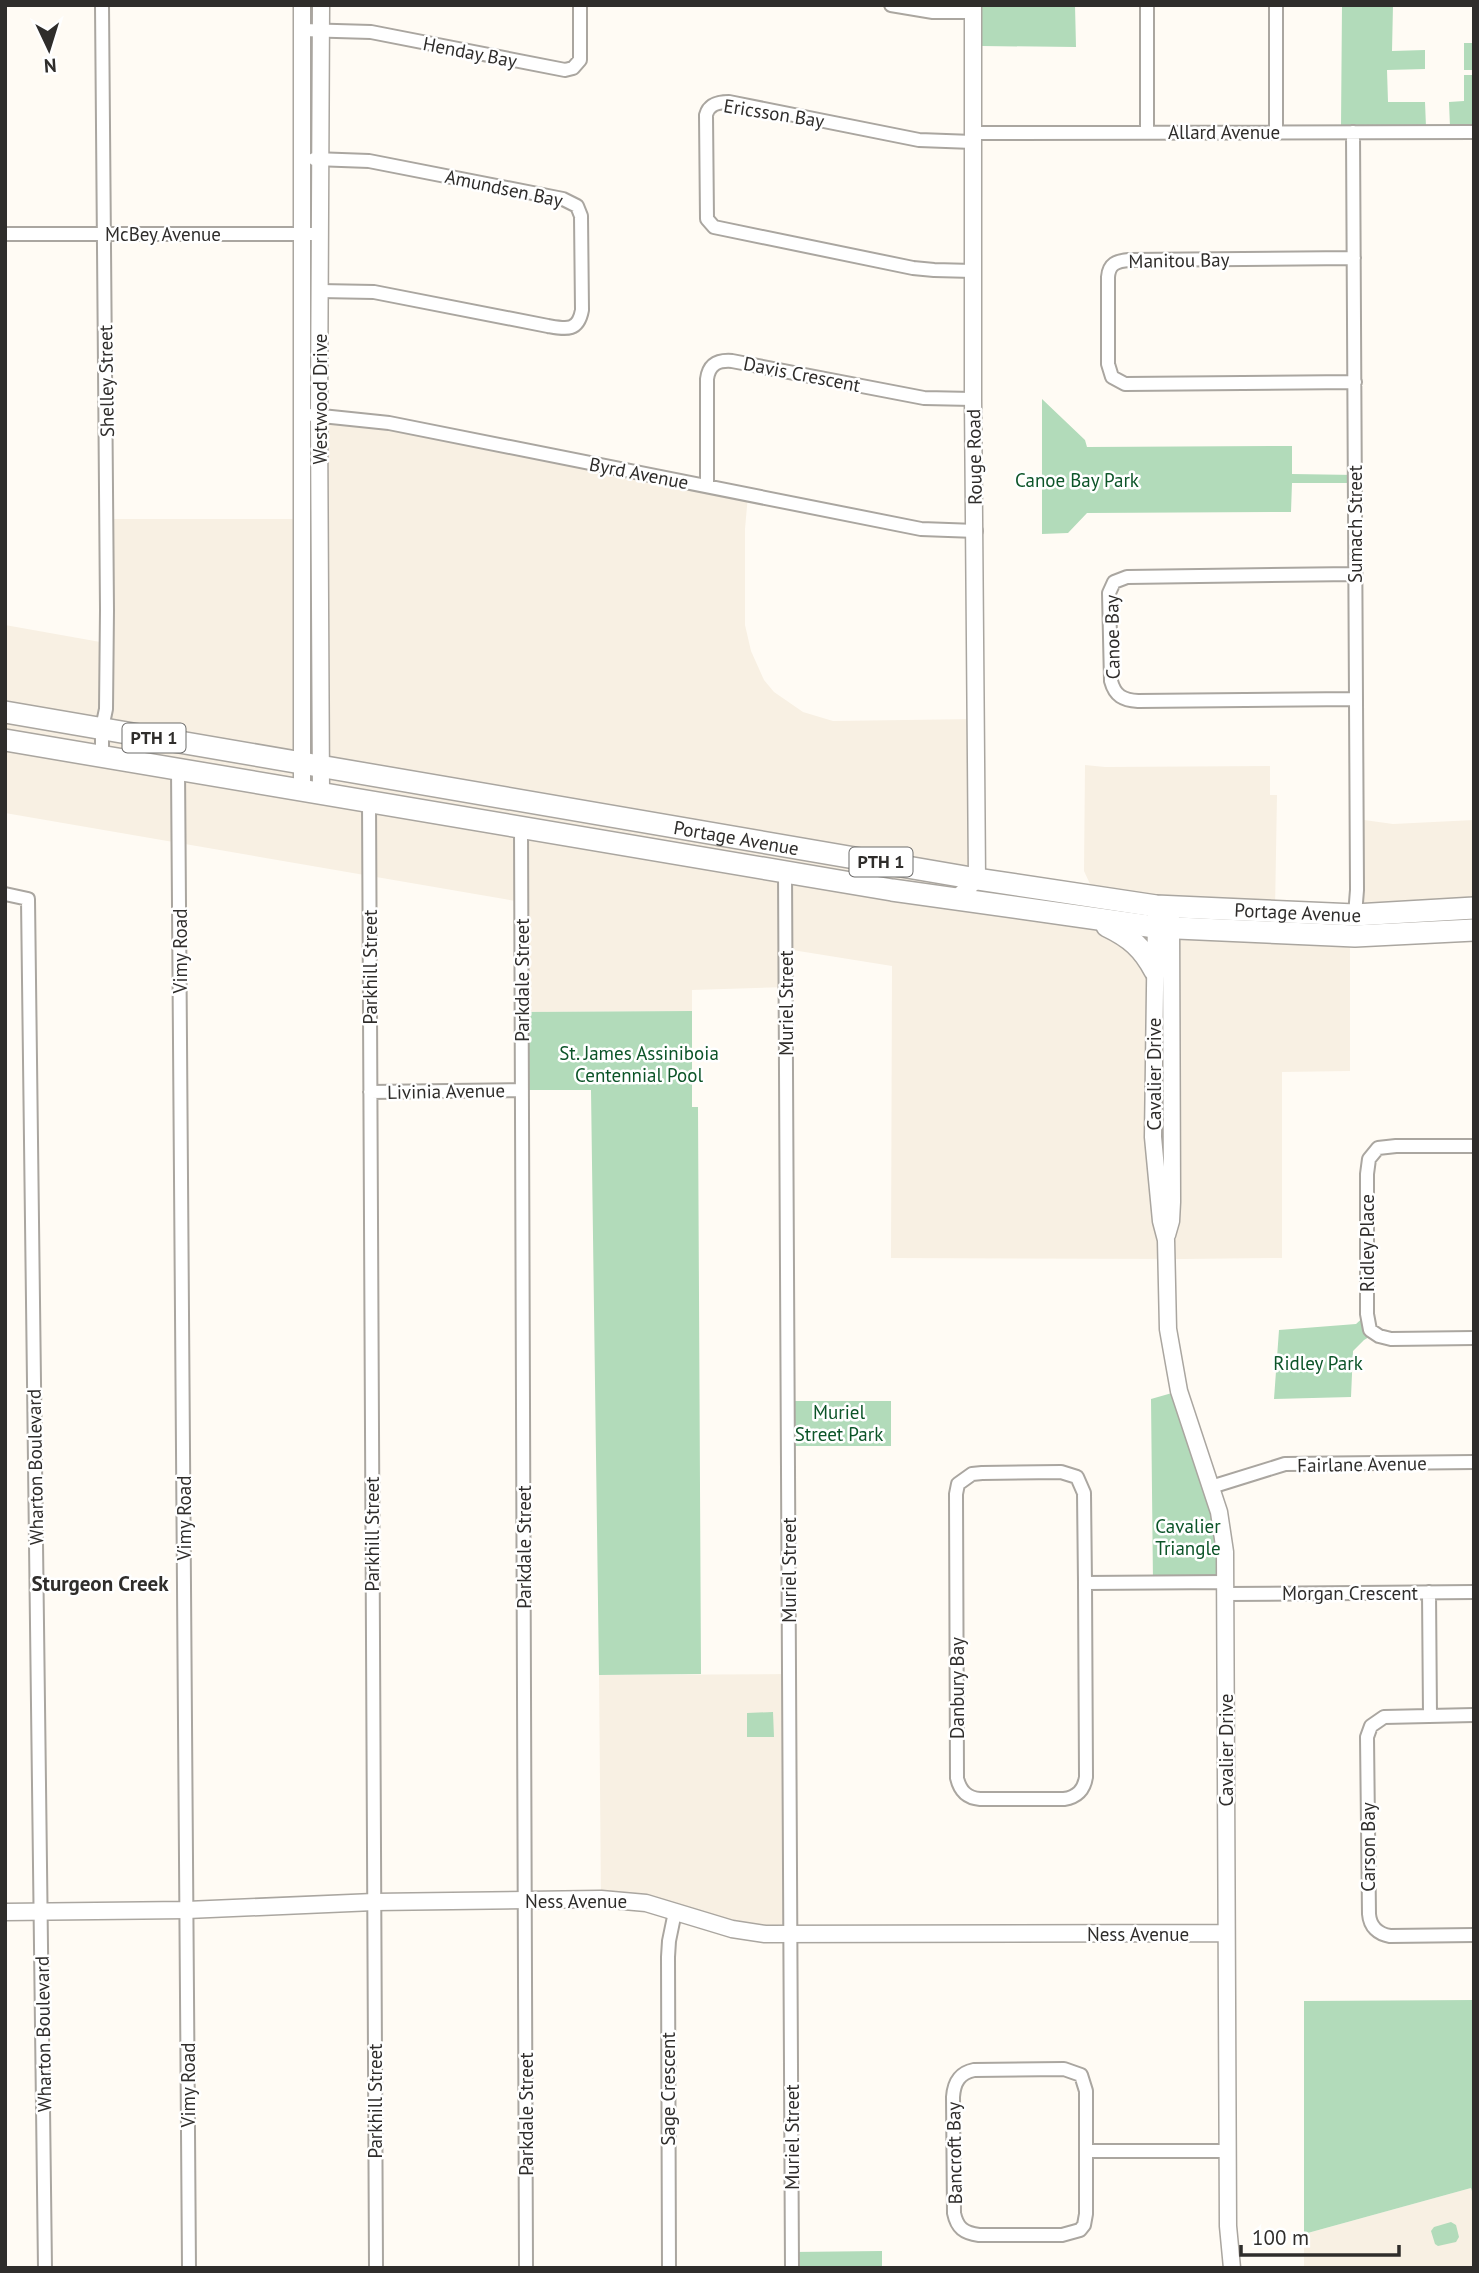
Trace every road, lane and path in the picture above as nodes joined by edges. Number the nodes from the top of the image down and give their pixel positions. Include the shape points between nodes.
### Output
1 (102, 5) edge
2 (302, 5) edge
3 (321, 5) edge
4 (580, 5) edge
5 (891, 5) edge
6 (1147, 5) edge
7 (1276, 5) edge
8 (973, 9) edge
9 (302, 30) junction
10 (321, 30) junction
11 (1147, 132) junction
12 (1276, 132) junction
13 (1353, 132) junction
14 (1474, 132) edge
15 (973, 137) junction
16 (302, 159) junction
17 (321, 159) junction
18 (302, 233) junction
19 (5, 234) edge
20 (103, 234) junction
21 (321, 234) junction
22 (1354, 258) junction
23 (973, 271) junction
24 (320, 291) junction
25 (1355, 383) junction
26 (973, 399) junction
27 (302, 414) junction
28 (319, 416) junction
29 (707, 486) junction
30 (976, 531) junction
31 (1356, 575) junction
32 (1355, 699) junction
33 (5, 712) edge
34 (102, 728) junction
35 (5, 740) edge
36 (102, 756) junction
37 (312, 765) junction
38 (178, 769) junction
39 (311, 791) junction
40 (369, 801) junction
41 (521, 827) junction
42 (785, 872) junction
43 (977, 879) junction
44 (1007, 883) junction
45 (5, 894) edge
46 (965, 901) junction
47 (1474, 908) edge
48 (1355, 915) junction
49 (1163, 918) junction
50 (1092, 919) junction
51 (1474, 930) edge
52 (1155, 971) junction
53 (522, 1090) junction
54 (370, 1092) junction
55 (1474, 1146) edge
56 (1166, 1240) junction
57 (1474, 1338) edge
58 (1474, 1462) edge
59 (1211, 1487) junction
60 (1085, 1583) junction
61 (1226, 1588) junction
62 (1429, 1592) junction
63 (1474, 1592) edge
64 (1474, 1715) edge
65 (1430, 1716) junction
66 (525, 1901) junction
67 (374, 1902) junction
68 (187, 1910) junction
69 (41, 1911) junction
70 (5, 1912) edge
71 (675, 1912) junction
72 (1226, 1933) junction
73 (792, 1934) junction
74 (1474, 1935) edge
75 (1086, 2151) junction
76 (1228, 2151) junction
77 (45, 2268) edge
78 (189, 2268) edge
79 (376, 2268) edge
80 (526, 2268) edge
81 (668, 2268) edge
82 (792, 2268) edge
83 (1232, 2268) edge

1 - 20 street, Shelley Street
2 - 9 street, Westwood Drive
3 - 10 street, Westwood Drive
4 - 10 street, Henday Bay via 580,60 565,70 371,32
5 - 8 street via 933,12
6 - 11 street
7 - 12 street
8 - 15 street, Rouge Road
9 - 10 street, Henday Bay
9 - 16 street, Westwood Drive
10 - 17 street, Westwood Drive
11 - 12 street, Allard Avenue
11 - 15 street, Allard Avenue
12 - 13 street, Allard Avenue
13 - 14 street, Allard Avenue
13 - 22 street, Sumach Street
15 - 23 street, Rouge Road
15 - 23 street, Ericsson Bay via 926,141 729,102 710,107 705,119 707,219 714,227 913,268
16 - 17 street, Amundsen Bay
16 - 18 street, Westwood Drive
17 - 21 street, Westwood Drive
17 - 24 street, Amundsen Bay via 369,161 572,202 581,216 582,310 579,322 563,328 366,291
18 - 20 street, McBey Avenue
18 - 21 street, McBey Avenue
18 - 27 street, Westwood Drive
19 - 20 street, McBey Avenue
20 - 34 street, Shelley Street via 107,610
21 - 24 street, Westwood Drive
22 - 25 street, Sumach Street
22 - 25 street, Manitou Bay via 1115,262 1108,277 1108,364 1112,377 1125,384
23 - 26 street, Rouge Road
24 - 28 street, Westwood Drive
25 - 31 street, Sumach Street
26 - 29 street, Davis Crescent via 924,398 719,361 707,375
26 - 30 street, Rouge Road
27 - 28 street, Byrd Avenue
27 - 37 street, Westwood Drive
28 - 29 street, Byrd Avenue via 389,423
28 - 37 street, Westwood Drive
29 - 30 street, Byrd Avenue via 921,529
30 - 43 street, Rouge Road
31 - 32 street, Sumach Street
31 - 32 street, Canoe Bay via 1127,577 1114,582 1109,593 1111,681 1124,699
32 - 48 street, Sumach Street
33 - 34 highway, Portage Avenue / PTH 1
34 - 36 street, Shelley Street
34 - 37 highway, Portage Avenue / PTH 1
35 - 36 highway, Portage Avenue / PTH 1
36 - 38 highway, Portage Avenue / PTH 1
37 - 39 street, Westwood Drive
37 - 43 highway, Portage Avenue / PTH 1
38 - 39 highway, Portage Avenue / PTH 1
38 - 68 street, Vimy Road
39 - 40 highway, Portage Avenue / PTH 1
40 - 41 highway, Portage Avenue / PTH 1
40 - 54 street, Parkhill Street
41 - 42 highway, Portage Avenue / PTH 1
41 - 53 street, Parkdale Street
42 - 46 highway, Portage Avenue / PTH 1
42 - 73 street, Muriel Street
43 - 44 highway, Portage Avenue / PTH 1
43 - 46 street
44 - 46 highway
44 - 49 highway, Portage Avenue / PTH 1
45 - 69 street, Wharton Boulevard via 28,899
46 - 50 highway, Portage Avenue / PTH 1
47 - 48 highway, Portage Avenue / PTH 1
48 - 49 highway, Portage Avenue / PTH 1
49 - 50 highway, Portage Avenue / PTH 1
49 - 51 highway, Portage Avenue / PTH 1 via 1355,936
49 - 52 street, Cavalier Drive
49 - 56 street, Cavalier Drive via 1172,1202
50 - 52 highway via 1126,935 1146,953
52 - 56 street, Cavalier Drive via 1153,1137
53 - 54 street, Livinia Avenue
53 - 66 street, Parkdale Street
54 - 67 street, Parkhill Street
55 - 57 street, Ridley Place via 1378,1148 1369,1159 1367,1174 1370,1329 1391,1339
56 - 59 street, Cavalier Drive via 1170,1345 1179,1391
58 - 59 street, Fairlane Avenue via 1285,1464
59 - 61 street, Cavalier Drive via 1223,1534
60 - 60 street, Danbury Bay via 1086,1777 1082,1790 1064,1798 968,1796 957,1777 958,1484 982,1473 1061,1472 1077,1477 1084,1493
60 - 61 street
61 - 62 street, Morgan Crescent
61 - 72 street, Cavalier Drive
62 - 63 street, Morgan Crescent
62 - 65 street
64 - 65 street, Carson Bay
65 - 74 street, Carson Bay via 1384,1717 1368,1731 1370,1920 1378,1932 1390,1936
66 - 67 street, Ness Avenue
66 - 71 street, Ness Avenue via 615,1899
66 - 80 street, Parkdale Street
67 - 68 street, Ness Avenue
67 - 79 street, Parkhill Street
68 - 69 street, Ness Avenue
68 - 78 street, Vimy Road
69 - 70 street, Ness Avenue
69 - 77 street, Wharton Boulevard
71 - 73 street, Ness Avenue via 732,1929
71 - 81 street, Sage Crescent via 668,1941
72 - 73 street, Ness Avenue
72 - 76 street, Cavalier Drive
73 - 82 street, Muriel Street
75 - 75 street, Bancroft Bay via 1086,2214 1080,2230 1062,2235 979,2235 959,2227 954,2213 953,2097 956,2081 964,2073 1064,2069 1081,2076 1086,2091
75 - 76 street
76 - 83 street, Cavalier Drive

